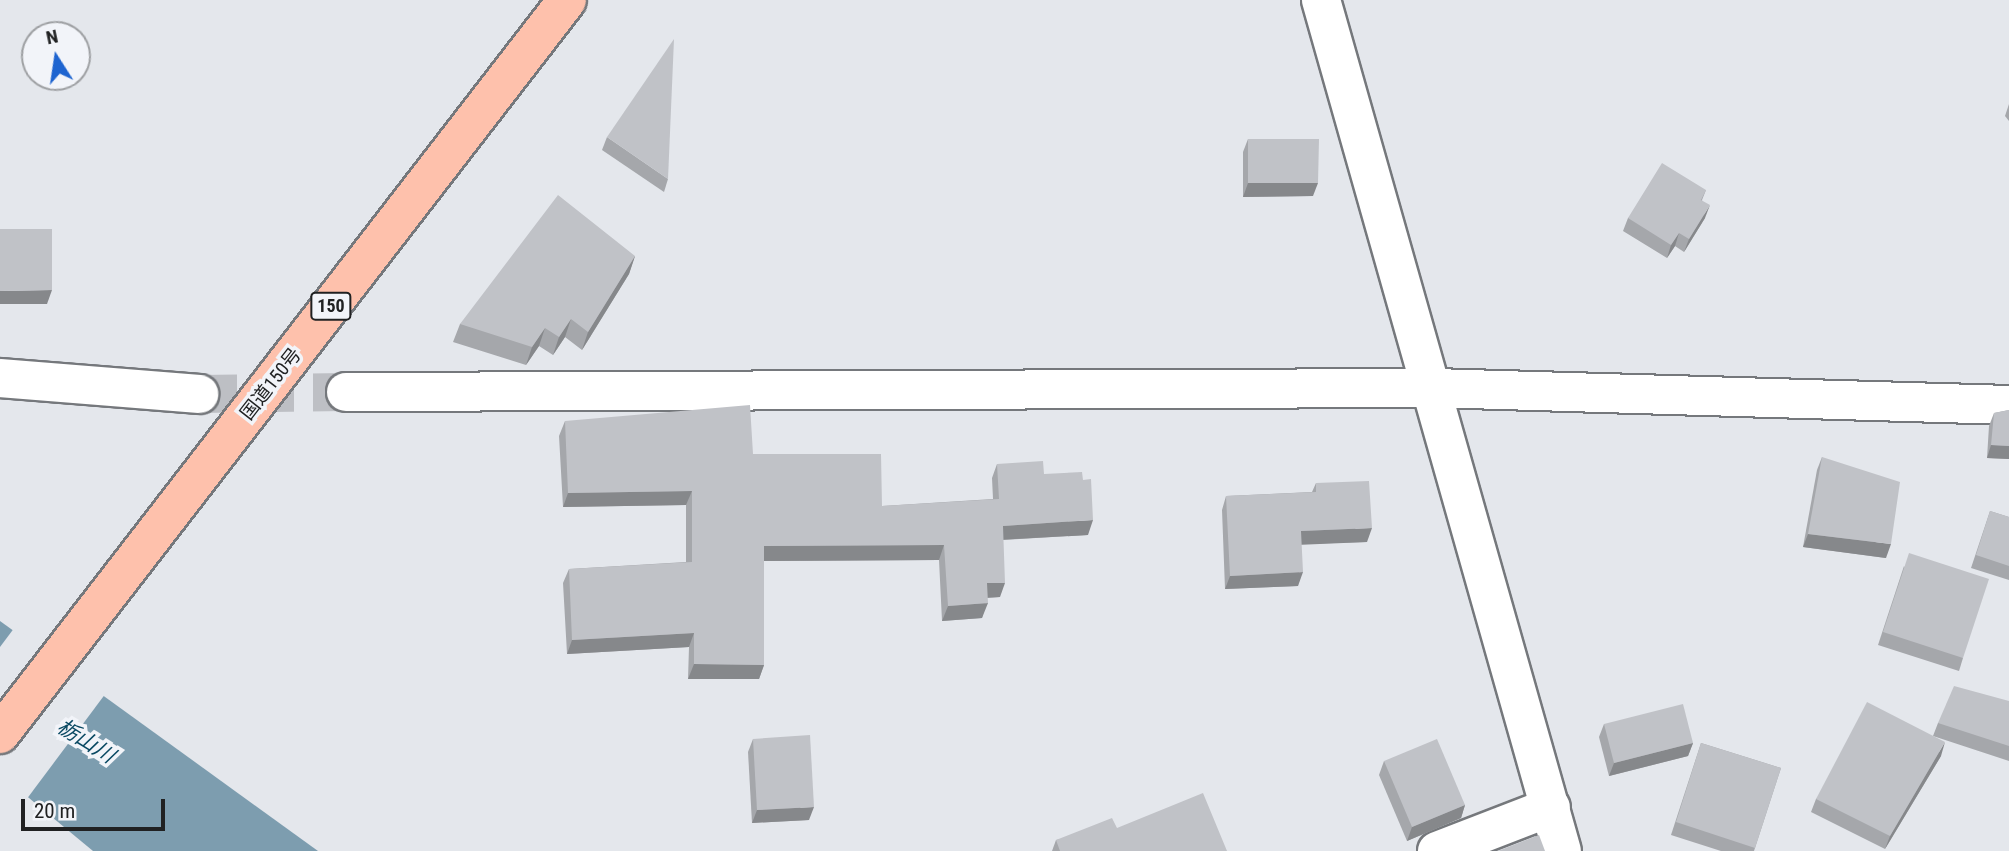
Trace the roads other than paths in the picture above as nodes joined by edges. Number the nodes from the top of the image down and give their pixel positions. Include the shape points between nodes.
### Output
1 (567, 0) edge
2 (1321, 0) edge
3 (0, 378) edge
4 (1433, 388) junction
5 (346, 392) tunnel mouth
6 (199, 394) tunnel mouth
7 (2009, 405) edge
8 (0, 734) edge
9 (1551, 807) junction
10 (1437, 851) edge
11 (1562, 851) edge

1 - 8 highway, 国道150号 / 150
2 - 4 street
3 - 6 street
4 - 5 street
4 - 7 street
4 - 9 street
9 - 10 street
9 - 11 street

